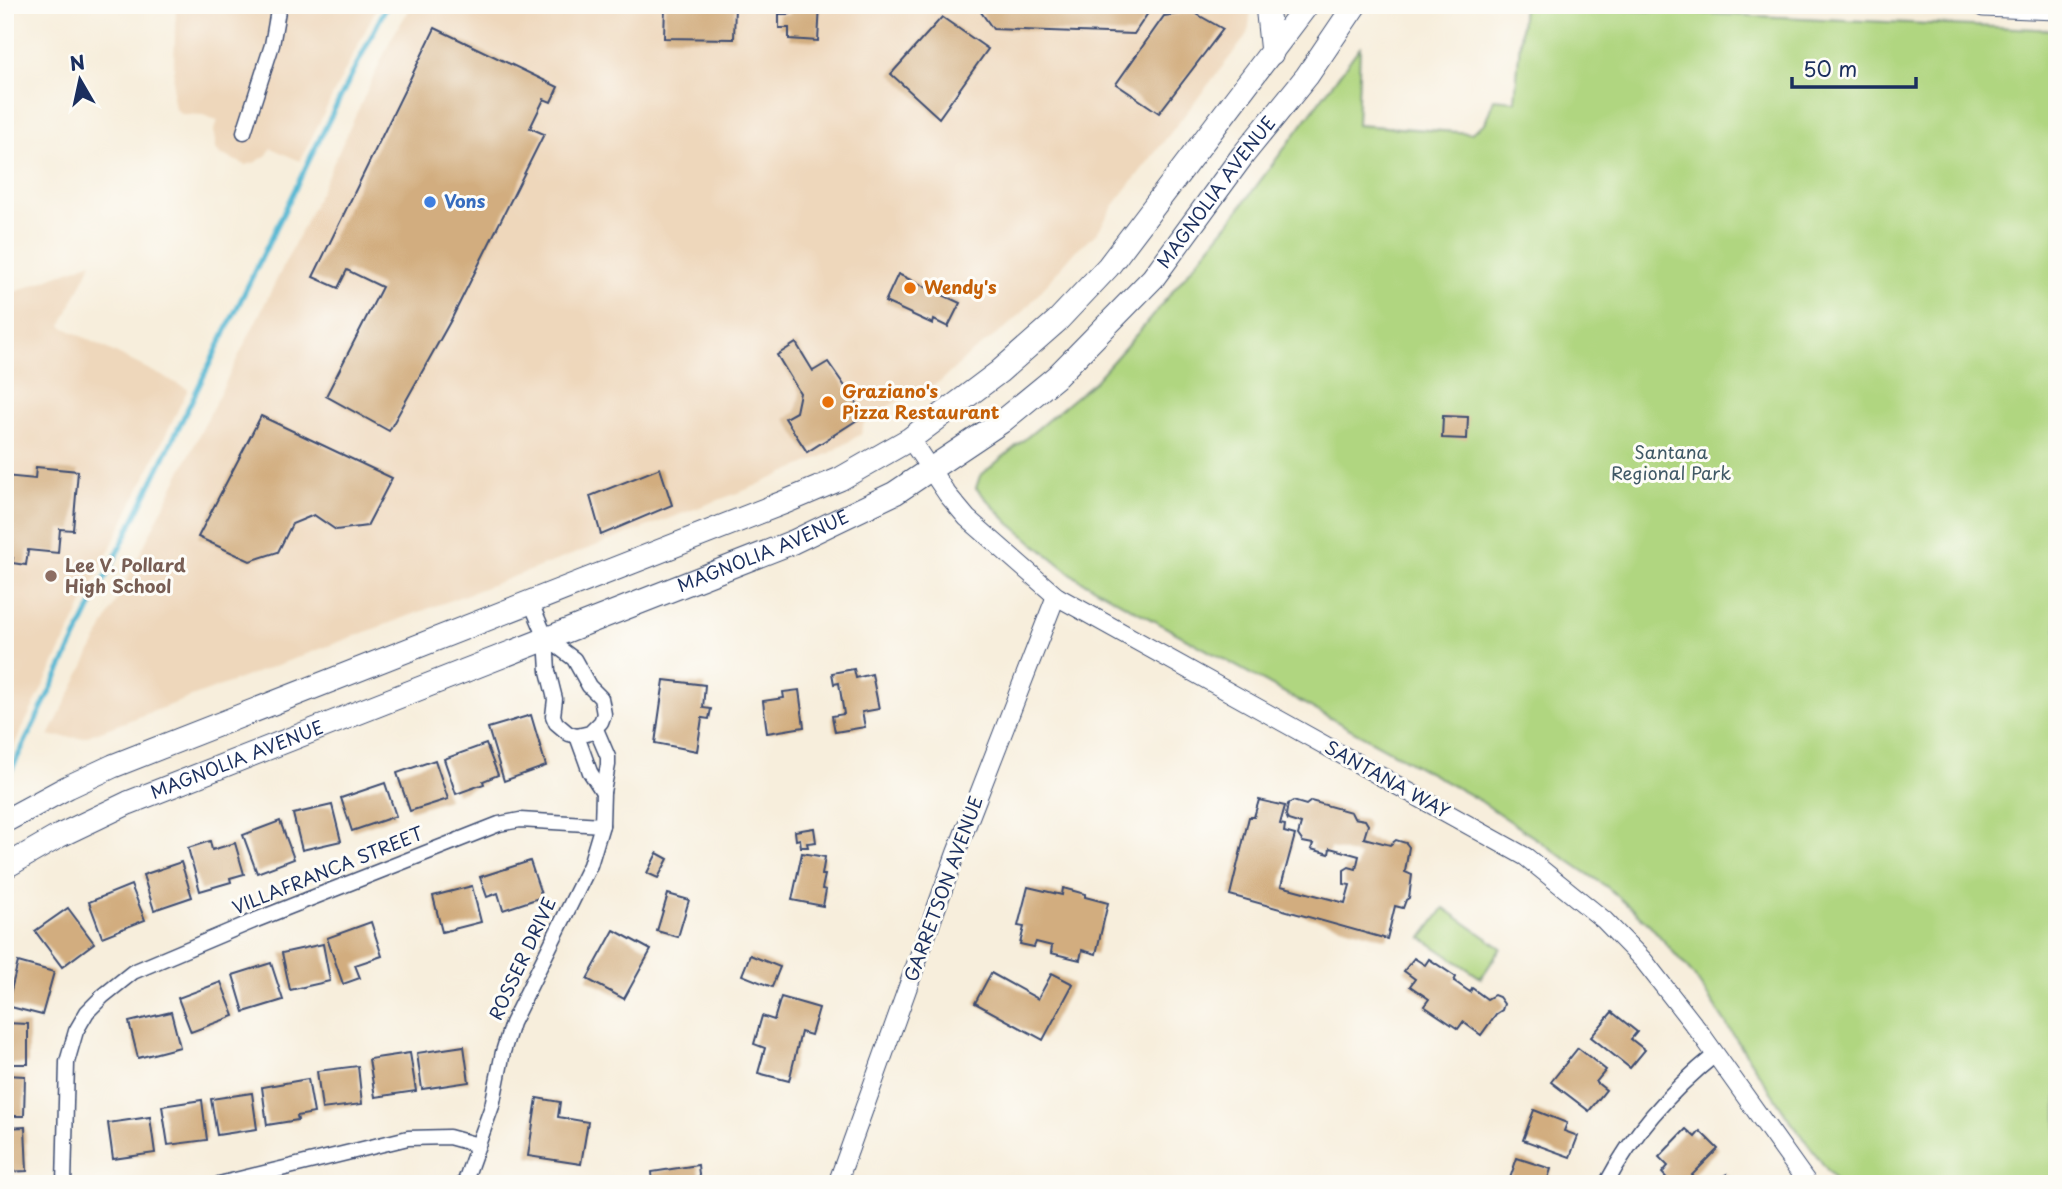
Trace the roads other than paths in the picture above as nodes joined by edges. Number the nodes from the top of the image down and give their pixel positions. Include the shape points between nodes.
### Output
1 (279, 5) edge
2 (1267, 5) edge
3 (1307, 5) edge
4 (1355, 5) edge
5 (1984, 5) edge
6 (2057, 8) edge
7 (1272, 53) junction
8 (244, 132) dead end
9 (910, 439) junction
10 (931, 469) junction
11 (1056, 596) junction
12 (531, 603) junction
13 (546, 638) junction
14 (596, 729) junction
15 (577, 736) junction
16 (603, 792) junction
17 (5, 821) edge
18 (602, 825) junction
19 (5, 867) edge
20 (1716, 1055) junction
21 (478, 1144) junction
22 (1608, 1183) edge
23 (64, 1184) edge
24 (219, 1184) edge
25 (464, 1184) edge
26 (837, 1184) edge
27 (1808, 1184) edge

1 - 8 street via 272,45
2 - 7 main road
3 - 7 main road, MAGNOLIA AVENUE
4 - 10 main road, MAGNOLIA AVENUE via 1307,76 1153,278 1056,377 1001,422
5 - 6 main road
7 - 9 main road, MAGNOLIA AVENUE via 1108,267 1057,321 999,372
9 - 10 street, SANTANA WAY
9 - 12 main road, MAGNOLIA AVENUE via 840,479
10 - 11 street, SANTANA WAY via 967,518
10 - 13 main road, MAGNOLIA AVENUE via 895,493 793,542
11 - 20 street, SANTANA WAY via 1526,858 1604,920 1636,953
11 - 26 street, GARRETSON AVENUE via 956,853
12 - 13 street, ROSSER DRIVE
12 - 17 main road, MAGNOLIA AVENUE via 113,766
13 - 14 street, ROSSER DRIVE via 574,659 601,698 604,714
13 - 15 street, ROSSER DRIVE via 555,699 553,716 562,730
13 - 19 main road, MAGNOLIA AVENUE via 128,803
14 - 15 street
14 - 16 street, ROSSER DRIVE via 608,757
15 - 16 street, ROSSER DRIVE
16 - 18 street, ROSSER DRIVE
18 - 21 street, ROSSER DRIVE via 590,865 513,1023
18 - 23 street, VILLAFRANCA STREET via 520,820 499,824 133,972 87,1012 76,1031 67,1062
20 - 22 street via 1673,1091 1635,1138
20 - 27 street, SANTANA WAY
21 - 24 street via 449,1138 408,1138
21 - 25 street, ROSSER DRIVE

